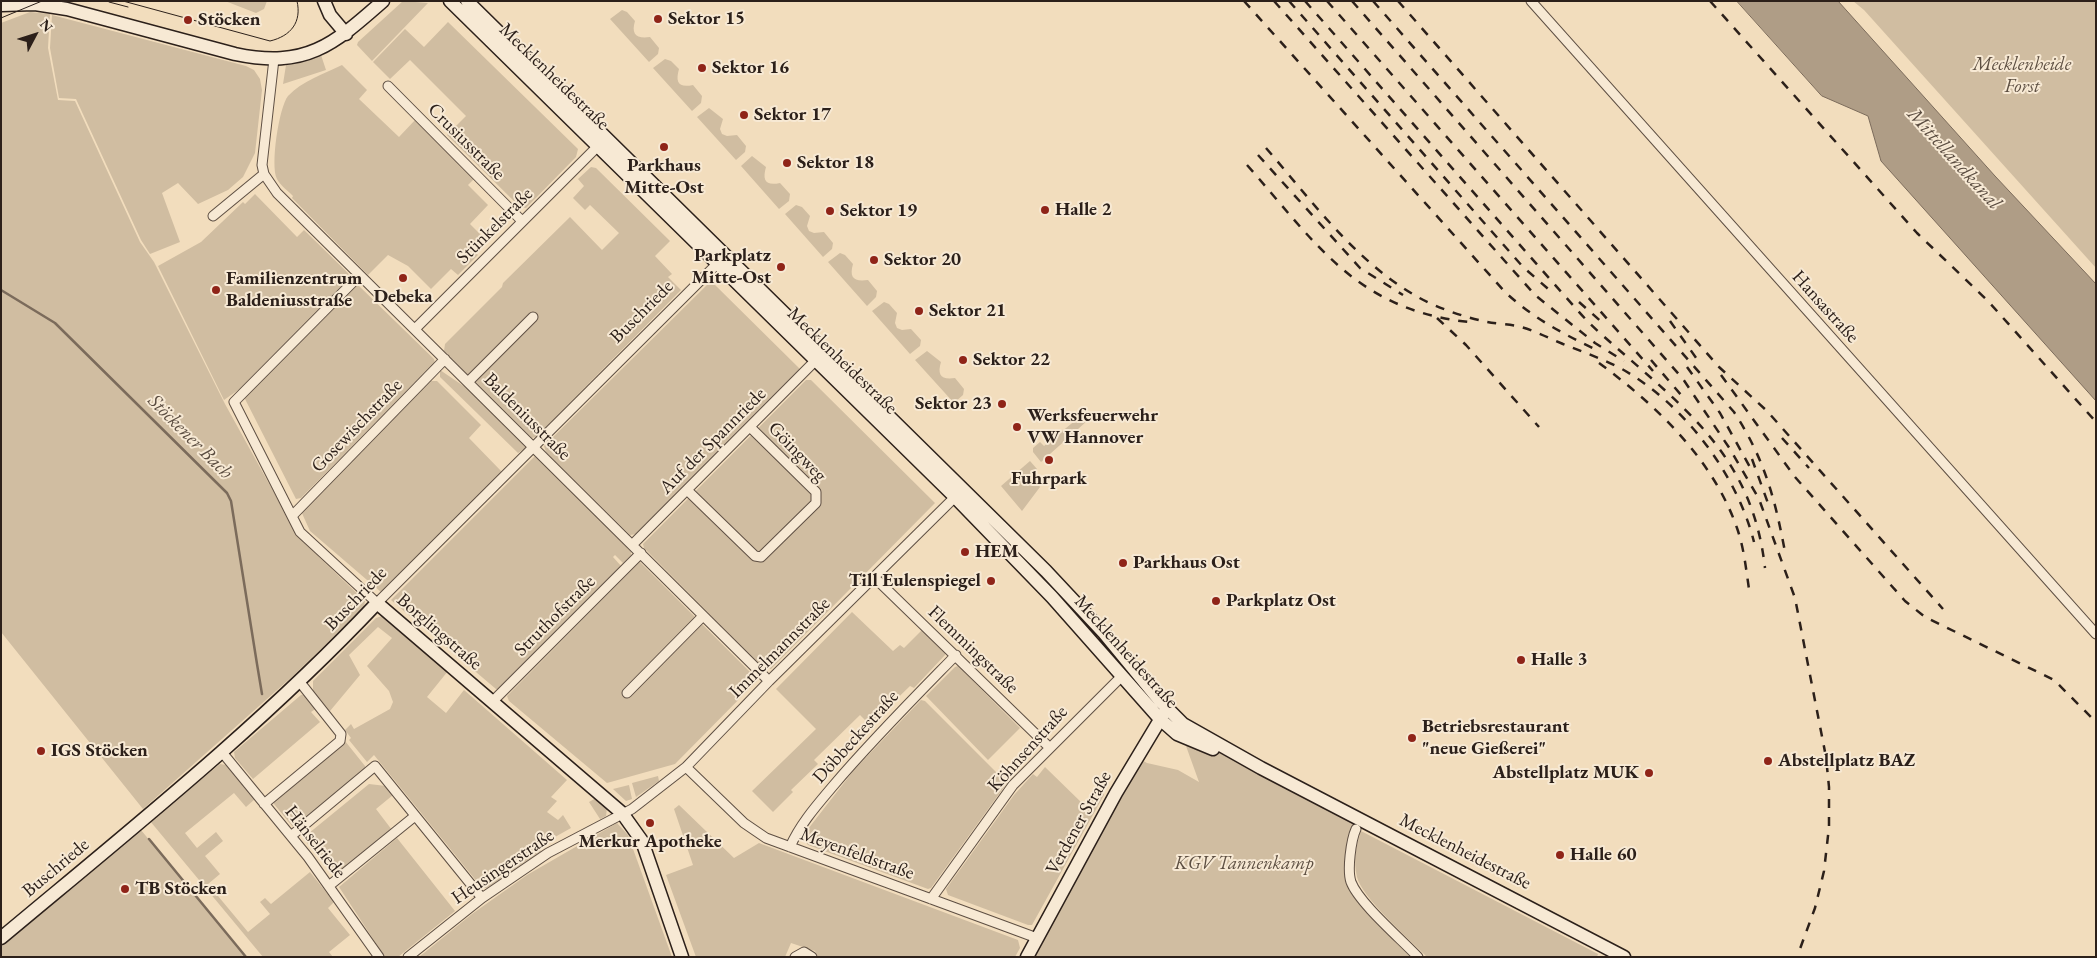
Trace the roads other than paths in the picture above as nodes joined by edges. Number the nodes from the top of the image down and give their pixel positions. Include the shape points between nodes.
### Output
1 (383, 1) edge
2 (450, 1) edge
3 (466, 1) edge
4 (1531, 1) edge
5 (325, 2) edge
6 (26, 3) edge
7 (1, 5) edge
8 (346, 34) junction
9 (274, 59) junction
10 (388, 86) dead end
11 (598, 146) junction
12 (264, 174) junction
13 (213, 216) dead end
14 (522, 221) junction
15 (717, 264) junction
16 (360, 276) junction
17 (533, 318) dead end
18 (415, 329) junction
19 (445, 359) junction
20 (815, 361) junction
21 (468, 382) junction
22 (750, 427) junction
23 (534, 447) junction
24 (956, 482) junction
25 (687, 490) junction
26 (955, 497) junction
27 (292, 516) junction
28 (632, 544) junction
29 (642, 553) junction
30 (1025, 569) junction
31 (1046, 571) junction
32 (874, 577) junction
33 (377, 603) junction
34 (703, 616) junction
35 (2096, 634) edge
36 (956, 655) junction
37 (1122, 676) junction
38 (299, 681) junction
39 (769, 681) junction
40 (627, 692) dead end
41 (492, 702) junction
42 (1163, 714) junction
43 (1049, 747) junction
44 (221, 751) junction
45 (686, 767) junction
46 (264, 804) junction
47 (622, 813) junction
48 (415, 816) junction
49 (1356, 829) dead end
50 (291, 836) junction
51 (790, 847) junction
52 (330, 885) junction
53 (482, 898) junction
54 (931, 899) junction
55 (1, 938) edge
56 (1037, 938) junction
57 (1603, 952) edge
58 (378, 957) edge
59 (408, 957) edge
60 (682, 957) edge
61 (795, 957) edge
62 (812, 957) edge
63 (1027, 957) edge
64 (1418, 957) edge
65 (1624, 957) edge

1 - 8 main road
2 - 11 main road, Mecklenheidestraße
3 - 24 main road, Mecklenheidestraße
4 - 35 street, Hansastraße
5 - 8 main road via 330,15
6 - 7 main road
6 - 9 main road via 67,8 235,54
8 - 9 main road via 306,54
9 - 12 street via 262,165
10 - 14 street, Crusiusstraße
11 - 14 street, Stünkelstraße
11 - 15 main road, Mecklenheidestraße
12 - 13 street
12 - 16 street, Baldeniusstraße via 277,193
14 - 18 street, Stünkelstraße
15 - 20 main road, Mecklenheidestraße
15 - 23 street, Buschriede
16 - 18 street, Baldeniusstraße
16 - 27 street, Borglingstraße via 234,402
17 - 21 street
18 - 19 street, Baldeniusstraße
19 - 21 street, Baldeniusstraße
19 - 27 street, Gosewischstraße
20 - 22 street, Auf der Spannriede
20 - 26 main road, Mecklenheidestraße
21 - 23 street, Baldeniusstraße
22 - 25 street, Auf der Spannriede
22 - 25 street, Göingweg via 816,492 817,499 809,510 761,557 754,556
23 - 28 street, Baldeniusstraße
23 - 33 street, Buschriede
24 - 26 main road
24 - 31 main road, Mecklenheidestraße
25 - 28 street, Auf der Spannriede
26 - 30 main road, Mecklenheidestraße
26 - 32 street, Immelmannstraße
27 - 33 street, Borglingstraße via 300,532
28 - 29 street, Baldeniusstraße
29 - 34 street, Baldeniusstraße
29 - 41 street, Struthofstraße
30 - 31 main road
30 - 37 main road, Mecklenheidestraße
31 - 42 main road, Mecklenheidestraße via 1104,633
32 - 36 street, Flemmingstraße
32 - 39 street, Immelmannstraße
33 - 38 main road, Buschriede
33 - 41 main road, Borglingstraße
34 - 39 street, Baldeniusstraße
34 - 40 street
36 - 43 street, Flemmingstraße
36 - 51 street, Döbbeckestraße via 850,766 808,816
37 - 42 main road, Mecklenheidestraße
37 - 43 street, Köhnsenstraße
38 - 44 main road, Buschriede
38 - 46 street via 341,734 340,741
39 - 45 street, Immelmannstraße
41 - 47 main road, Borglingstraße
42 - 56 main road, Verdener Straße
42 - 57 main road, Mecklenheidestraße via 1188,740 1262,768
43 - 54 street, Köhnsenstraße via 1013,785
44 - 46 street, Hänselriede
44 - 55 main road, Buschriede
45 - 47 street, Immelmannstraße via 632,809
45 - 51 street, Meyenfeldstraße via 754,832
46 - 50 street, Hänselriede
47 - 53 street, Heusingerstraße via 548,854
47 - 60 main road, Borglingstraße via 642,841
48 - 50 street via 375,766
48 - 52 street
48 - 53 street
49 - 64 street via 1351,845 1351,881 1362,899
50 - 52 street, Hänselriede
51 - 54 street, Meyenfeldstraße
52 - 58 street, Hänselriede
53 - 59 street, Heusingerstraße
54 - 56 street, Meyenfeldstraße
56 - 63 main road, Verdener Straße
57 - 65 main road, Mecklenheidestraße
61 - 62 street via 804,952

